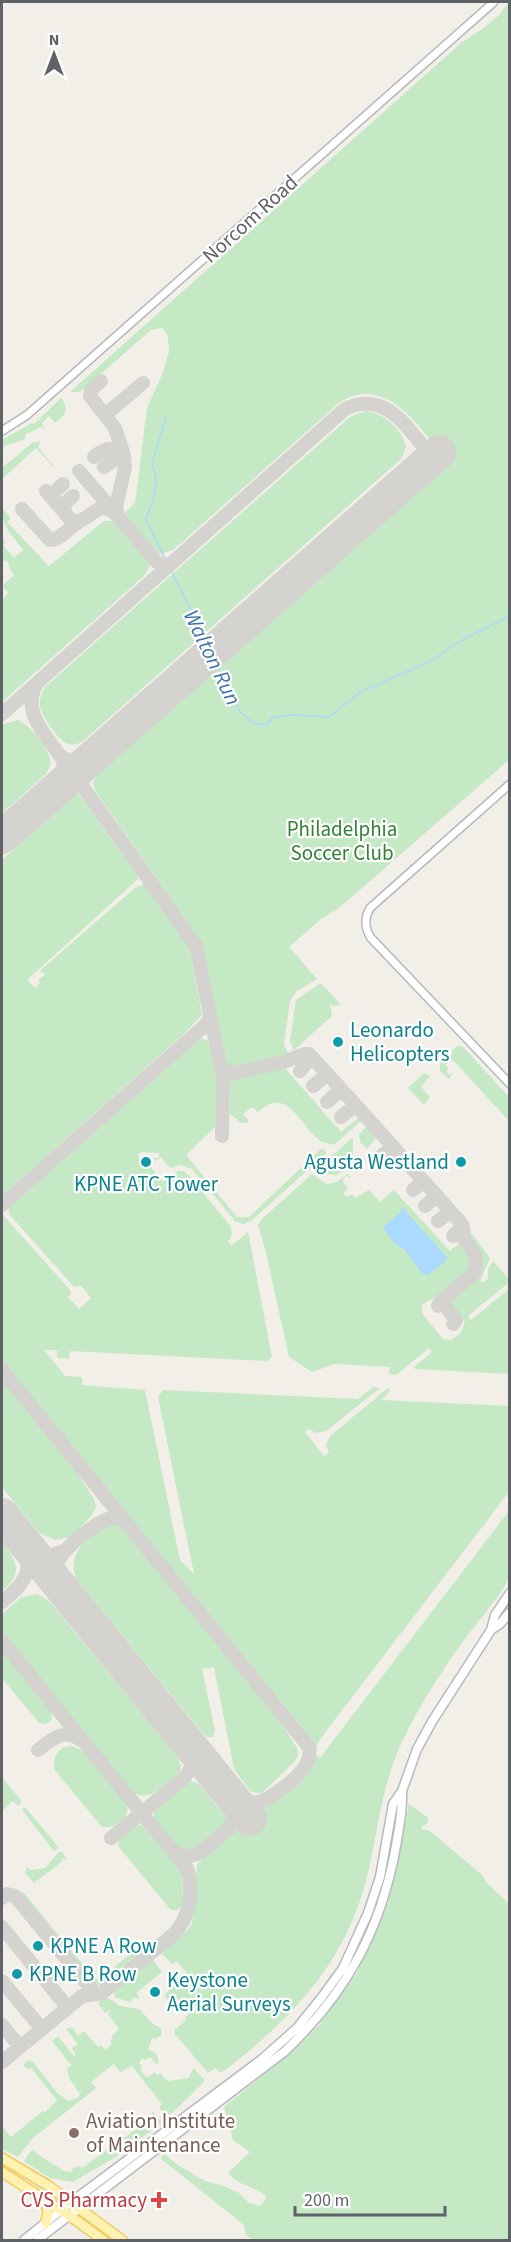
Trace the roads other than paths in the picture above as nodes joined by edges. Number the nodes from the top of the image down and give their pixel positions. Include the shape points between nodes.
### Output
1 (494, 2) edge
2 (2, 431) edge
3 (510, 784) edge
4 (510, 1084) edge
5 (510, 1593) edge
6 (510, 1612) edge
7 (491, 1630) junction
8 (220, 2095) junction
9 (2, 2158) edge
10 (2, 2172) edge
11 (44, 2199) junction
12 (70, 2203) junction
13 (78, 2209) junction
14 (61, 2210) junction
15 (70, 2216) junction
16 (46, 2222) junction
17 (24, 2241) edge
18 (37, 2241) edge
19 (103, 2241) edge
20 (122, 2241) edge

1 - 2 street, Norcom Road via 27,415
3 - 4 street via 368,911 366,924 371,938
5 - 7 main road via 495,1615
6 - 7 main road
7 - 8 main road via 412,1760 402,1791 393,1804 375,1894 344,1968 297,2028
8 - 12 main road
8 - 13 main road
9 - 12 main road
10 - 11 main road
11 - 14 main road
11 - 16 main road
12 - 13 main road
12 - 14 main road
13 - 15 main road
13 - 20 main road
14 - 15 main road
14 - 16 main road
15 - 18 main road
15 - 19 main road
16 - 17 main road

